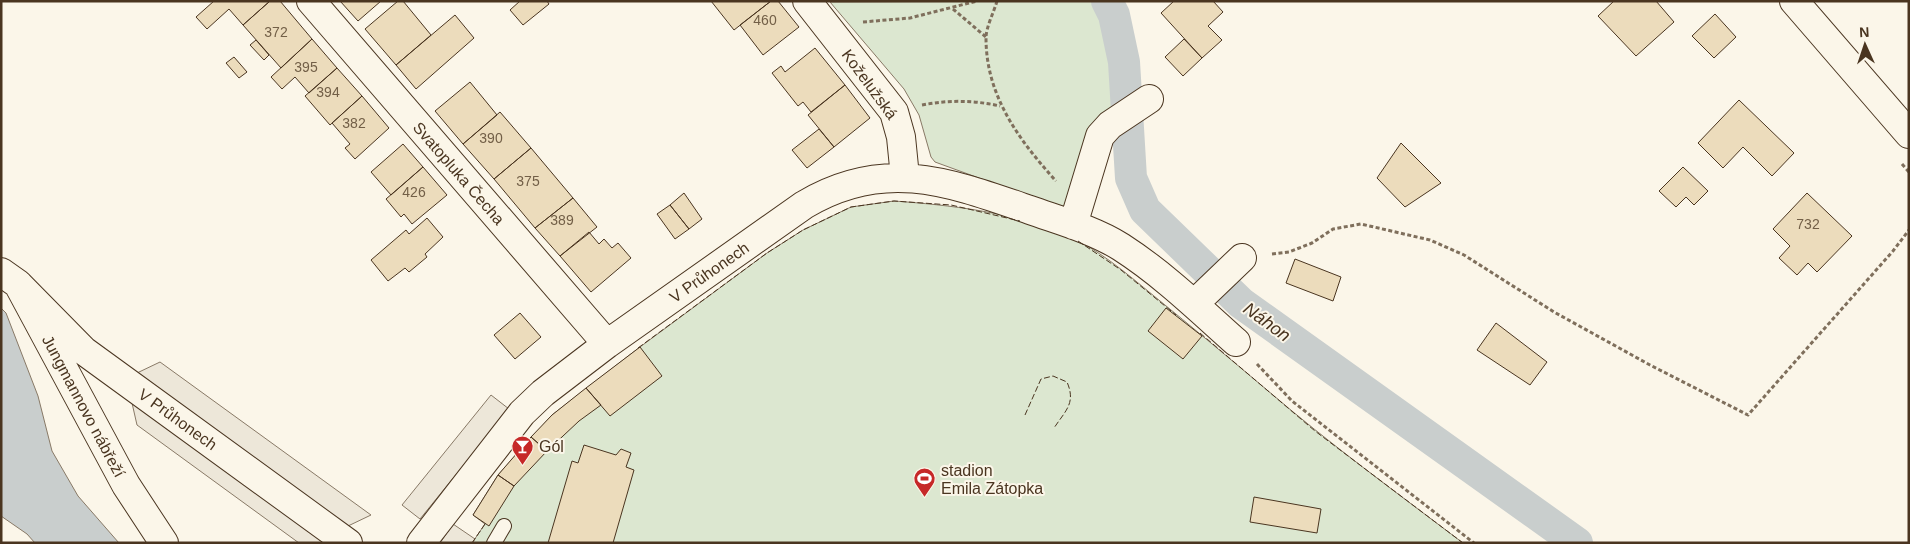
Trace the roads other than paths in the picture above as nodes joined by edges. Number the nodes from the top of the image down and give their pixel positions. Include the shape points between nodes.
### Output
1 (311, 1) edge
2 (807, 1) edge
3 (1794, 1) edge
4 (1149, 99) dead end
5 (1909, 134) edge
6 (905, 177) junction
7 (1075, 216) junction
8 (1242, 258) road end
9 (10, 278) edge
10 (1200, 297) junction
11 (1236, 342) road end
12 (606, 344) junction
13 (504, 526) dead end
14 (164, 543) edge
15 (348, 543) edge
16 (421, 543) edge
17 (494, 543) edge

1 - 12 street, Svatopluka Čecha
2 - 6 street, Koželužská via 894,112 901,137
3 - 5 street
4 - 7 street via 1110,126 1095,146
6 - 7 street, V Průhonech
6 - 12 street, V Průhonech via 852,182 828,190
7 - 10 street, V Průhonech
8 - 10 street
9 - 14 street, Jungmannovo nábřeží via 126,485
9 - 15 street, V Průhonech via 84,351
10 - 11 street, V Průhonech
12 - 16 street, V Průhonech via 522,413
13 - 17 lane

